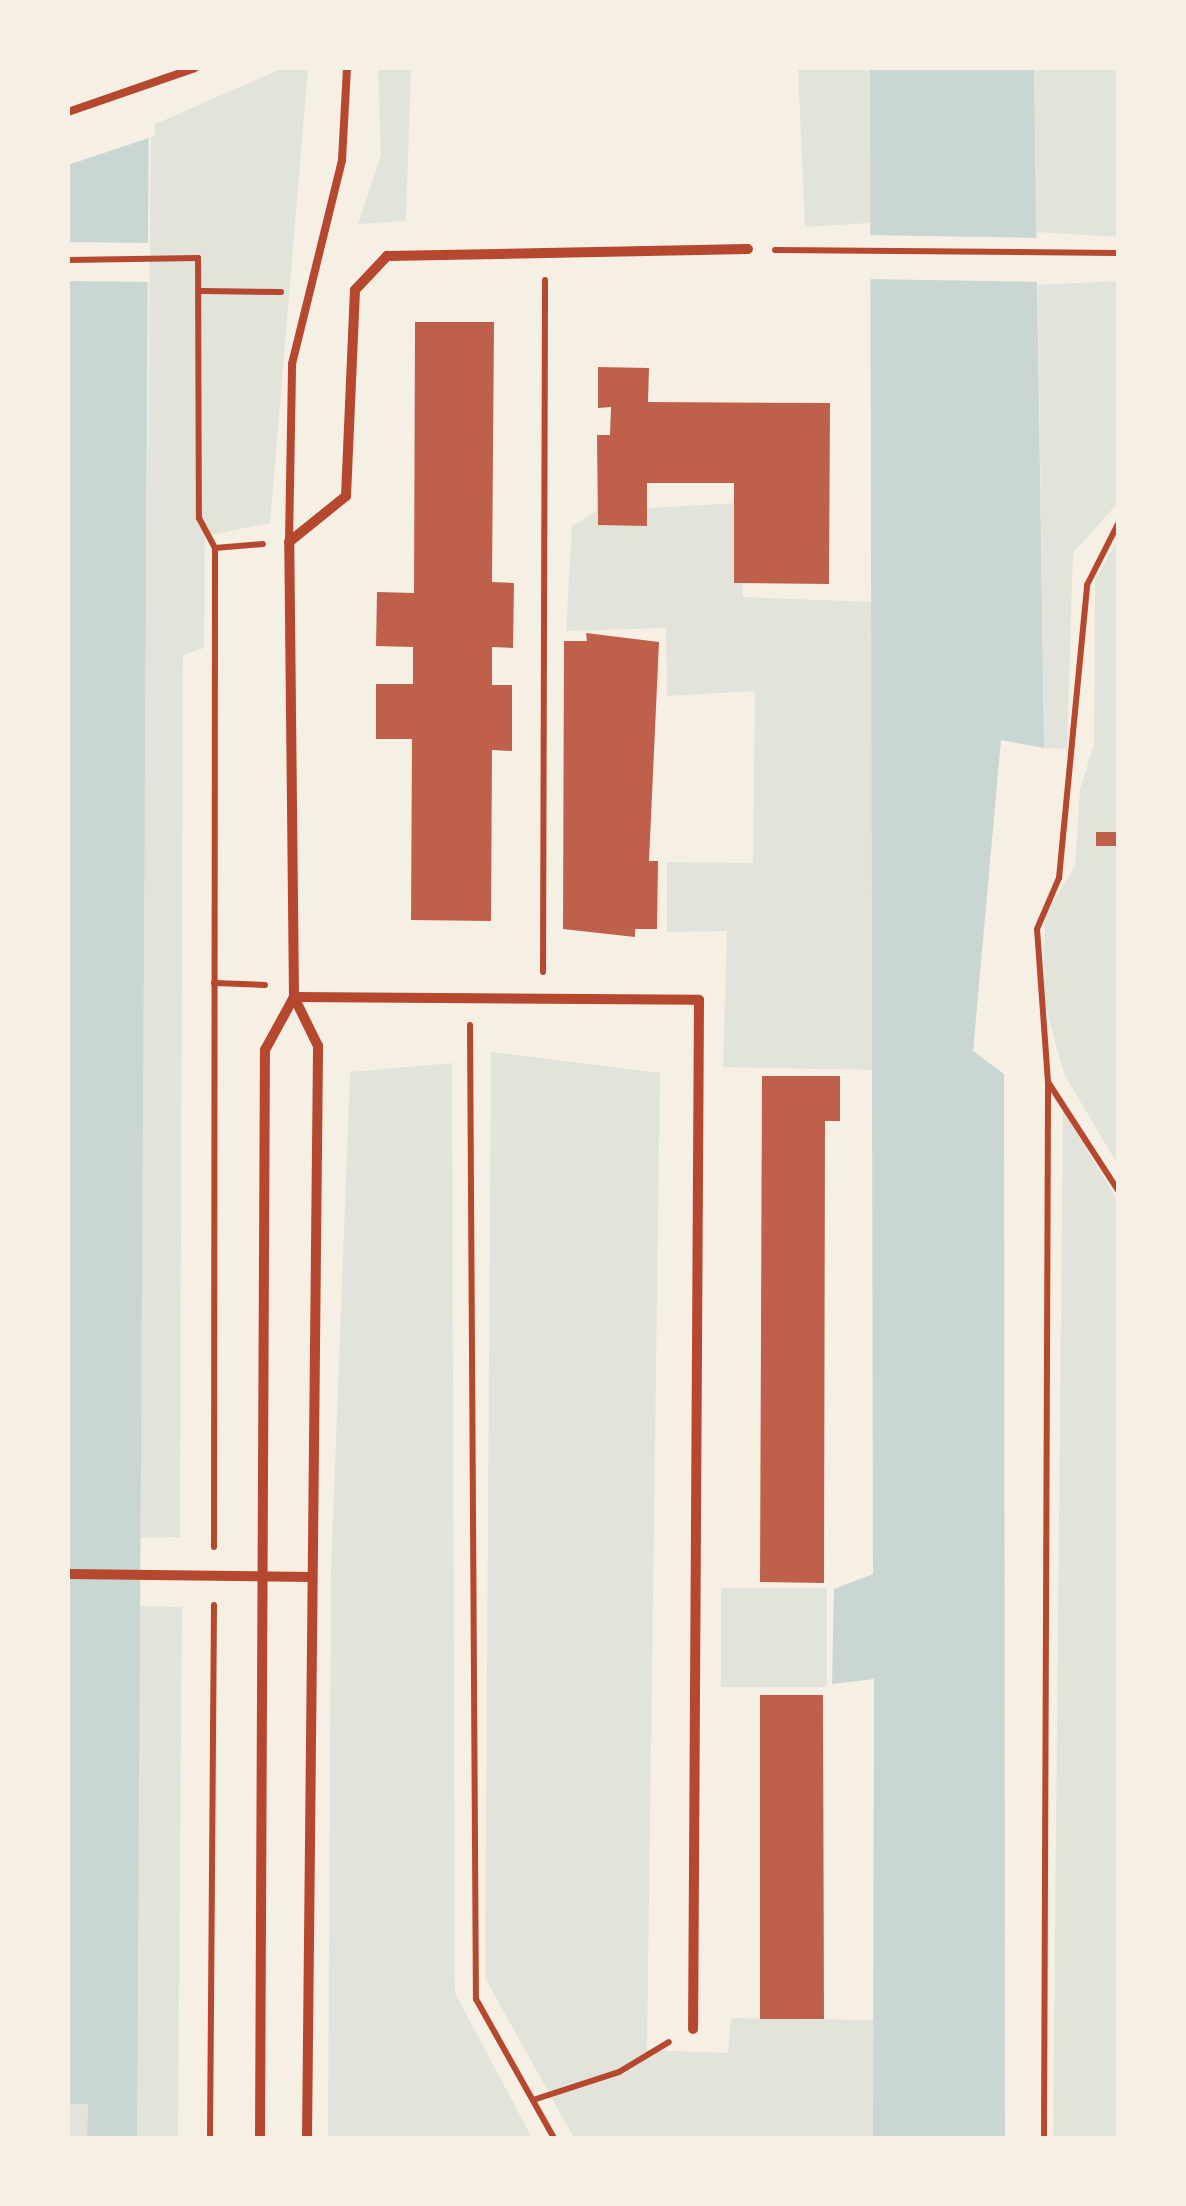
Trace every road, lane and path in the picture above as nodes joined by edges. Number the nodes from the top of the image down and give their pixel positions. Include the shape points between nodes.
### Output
1 (195, 68) edge
2 (347, 68) edge
3 (68, 112) edge
4 (748, 249) joint
5 (545, 251) junction
6 (1118, 253) edge
7 (68, 260) edge
8 (1118, 524) edge
9 (289, 542) junction
10 (215, 548) junction
11 (214, 983) junction
12 (294, 996) junction
13 (470, 998) junction
14 (543, 998) junction
15 (1048, 1082) junction
16 (1118, 1190) edge
17 (68, 1574) edge
18 (214, 1574) junction
19 (262, 1577) junction
20 (309, 1578) junction
21 (693, 2028) joint
22 (533, 2100) junction
23 (210, 2138) edge
24 (260, 2138) edge
25 (306, 2138) edge
26 (554, 2138) edge
27 (1044, 2138) edge

1 - 3 lane
2 - 9 lane via 342,160 292,364
4 - 5 street
4 - 6 path
5 - 9 street via 387,256 355,290 346,496
5 - 14 path
7 - 10 path via 198,258 200,518
8 - 15 path via 1087,585 1058,878 1037,928
9 - 10 path
9 - 12 street
10 - 11 path
11 - 12 path via 255,981
11 - 18 path
12 - 13 street
12 - 19 street via 264,1050
12 - 20 street via 318,1046
13 - 14 street
13 - 22 path via 476,1999
14 - 21 street via 699,1000
15 - 16 path
15 - 27 path
17 - 18 street
18 - 19 street
18 - 23 path
19 - 20 street
19 - 24 street
20 - 25 street
21 - 22 path via 619,2072
22 - 26 path

